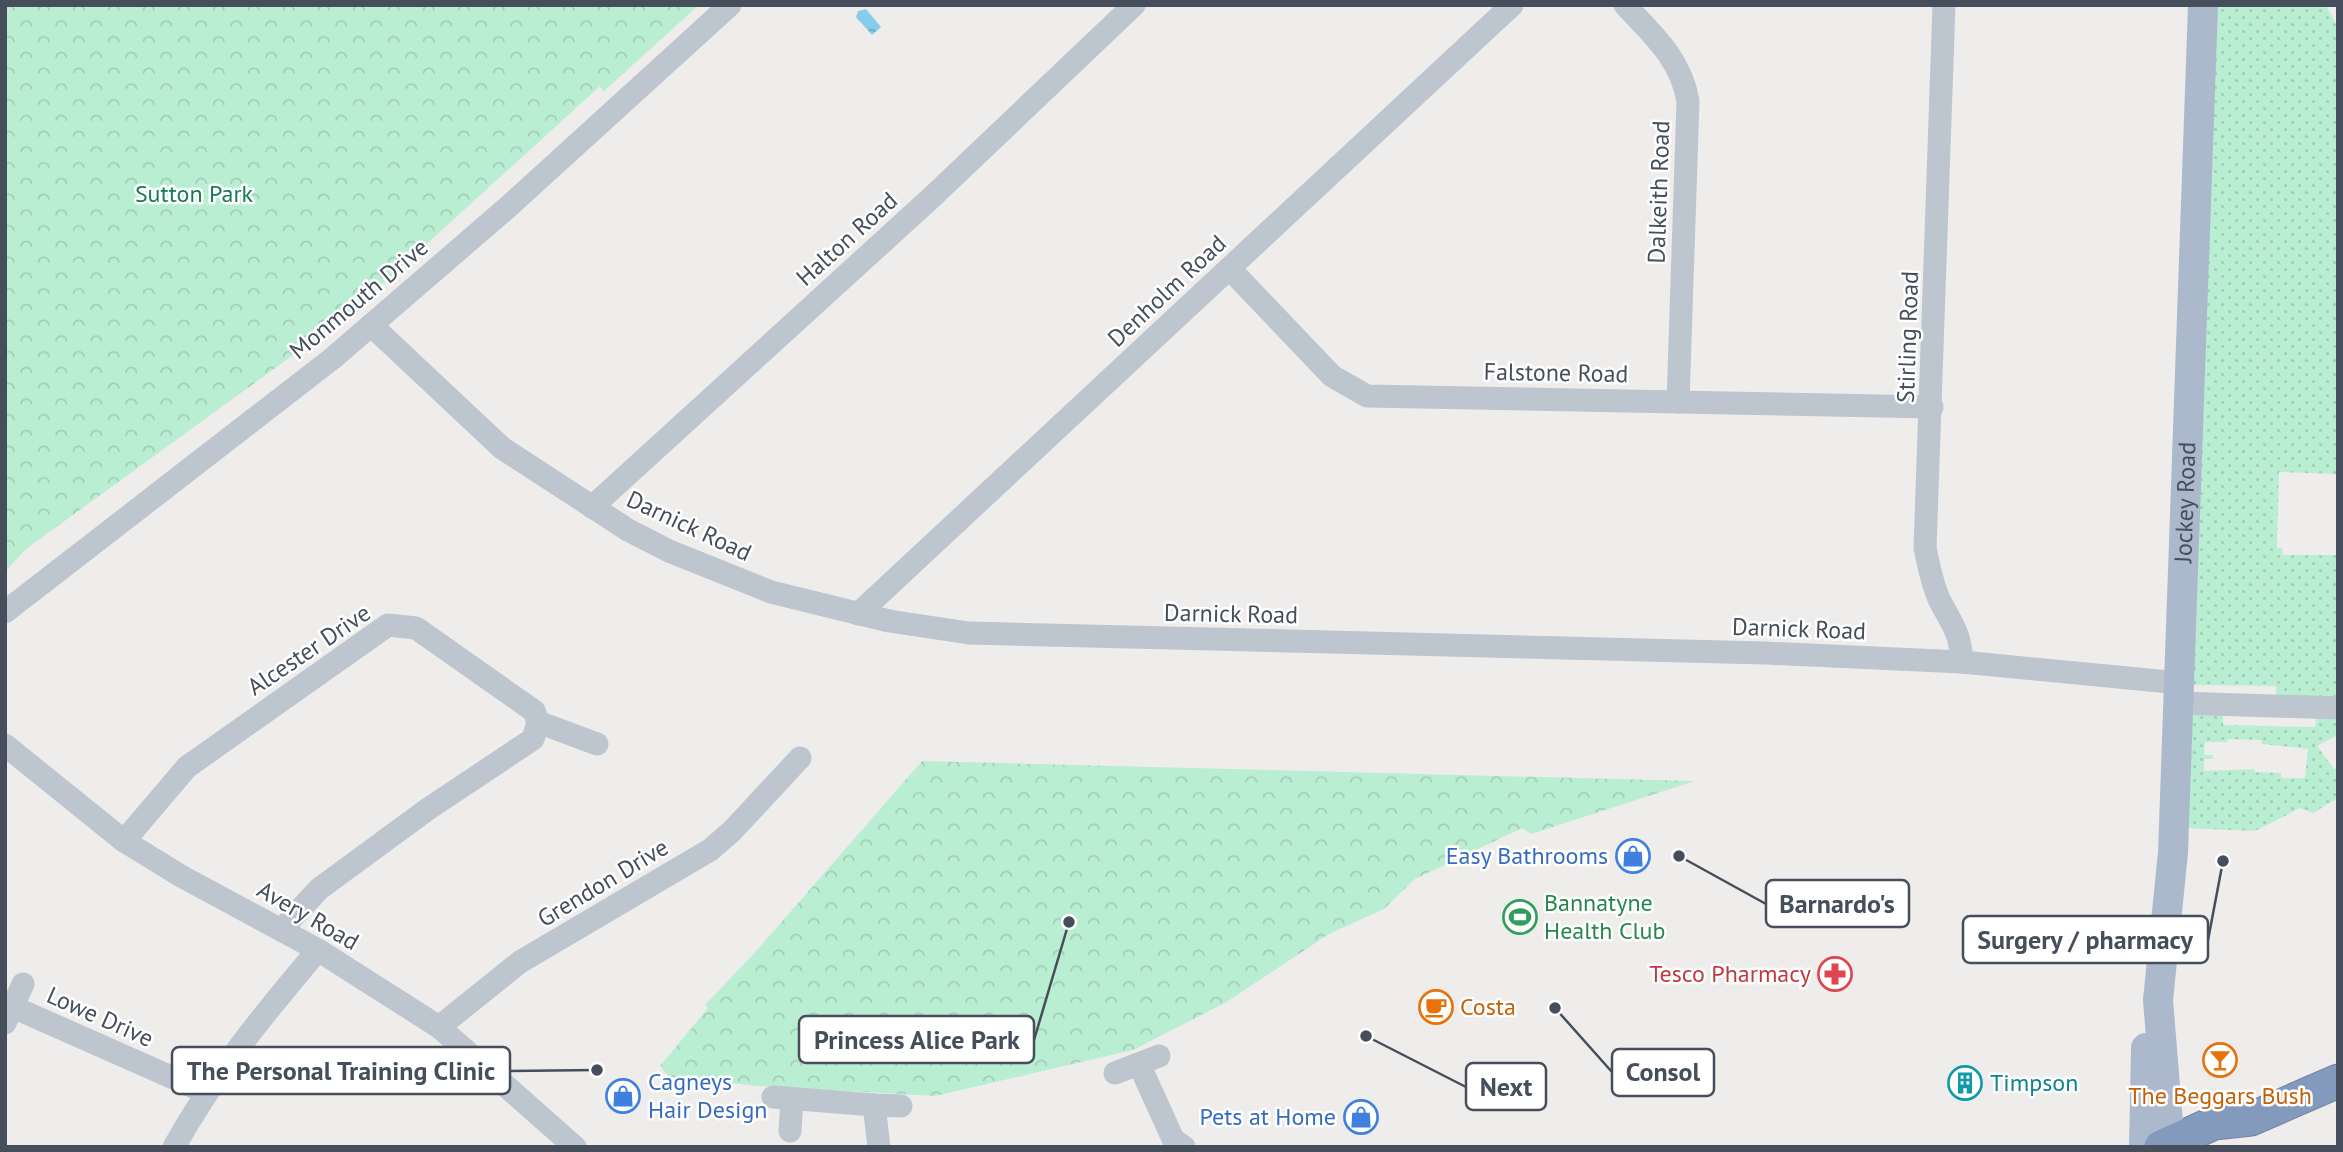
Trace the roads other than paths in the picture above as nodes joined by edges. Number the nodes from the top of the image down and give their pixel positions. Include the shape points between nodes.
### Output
1 (730, 5) edge
2 (1134, 5) edge
3 (1512, 5) edge
4 (1625, 5) edge
5 (1944, 5) edge
6 (2203, 5) edge
7 (1230, 269) junction
8 (371, 325) junction
9 (1678, 402) junction
10 (1932, 407) junction
11 (592, 507) junction
12 (5, 612) edge
13 (858, 614) junction
14 (1962, 662) junction
15 (2179, 693) junction
16 (2338, 708) edge
17 (538, 722) junction
18 (597, 744) dead end
19 (5, 745) edge
20 (786, 764) dead end
21 (124, 841) junction
22 (281, 930) junction
23 (318, 950) junction
24 (23, 984) dead end
25 (9, 1015) edge
26 (439, 1027) junction
27 (1115, 1073) dead end
28 (2338, 1080) edge
29 (205, 1092) junction
30 (874, 1105) junction
31 (901, 1106) dead end
32 (2251, 1119) junction
33 (790, 1131) dead end
34 (2161, 1146) edge
35 (174, 1147) edge
36 (575, 1147) edge
37 (879, 1147) edge
38 (1184, 1147) edge
39 (2220, 1147) edge

1 - 8 street, Monmouth Drive
2 - 11 street, Halton Road
3 - 7 street, Denholm Road
4 - 9 street, Dalkeith Road via 1671,54 1688,101
5 - 10 street, Stirling Road
6 - 15 main road, Jockey Road
7 - 9 street, Falstone Road via 1332,376 1367,396
7 - 13 street, Denholm Road
8 - 11 street, Darnick Road via 502,448
8 - 12 street, Monmouth Drive
9 - 10 street, Falstone Road
10 - 14 street, Stirling Road via 1925,548 1940,601 1961,639
11 - 13 street, Darnick Road via 669,551 743,582
13 - 14 street, Darnick Road via 970,633
14 - 15 street, Darnick Road
15 - 16 street, Darnick Road
15 - 34 main road, Jockey Road via 2173,853 2158,1000
17 - 18 street, Alcester Drive
17 - 21 street, Alcester Drive via 534,711 416,628 387,625 187,767
17 - 22 street via 533,739 319,889
19 - 21 street, Avery Road
20 - 26 street, Grendon Drive via 732,831 710,850 520,962
21 - 22 street, Avery Road
22 - 23 street, Avery Road
23 - 26 street, Avery Road
23 - 29 street via 236,1047
24 - 25 street, Lowe Drive
25 - 29 street, Lowe Drive
26 - 36 street, Avery Road
27 - 38 street via 1149,1060 1173,1139
28 - 32 highway
29 - 35 street
30 - 31 street
30 - 33 street via 783,1099
30 - 37 street
32 - 34 highway via 2214,1123
32 - 39 highway

